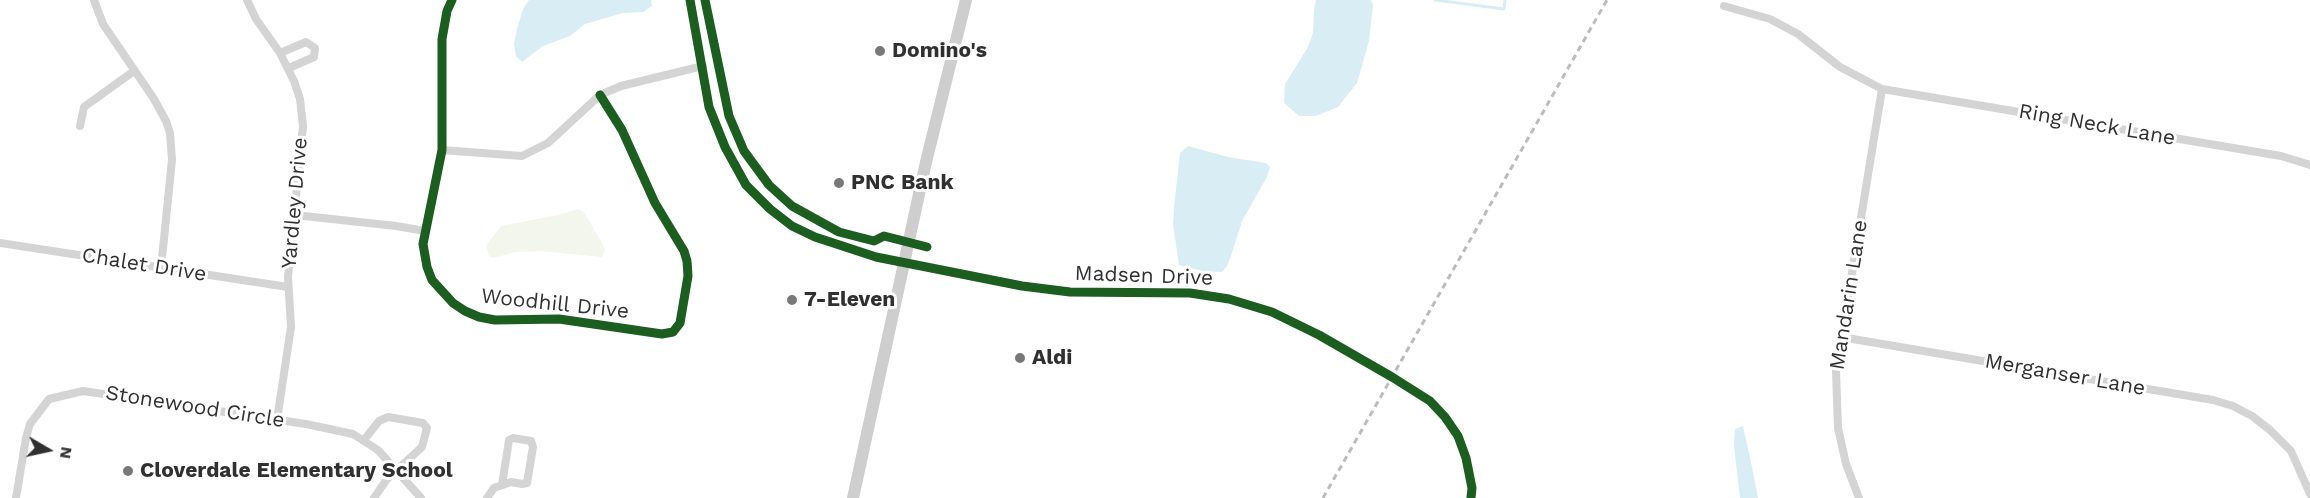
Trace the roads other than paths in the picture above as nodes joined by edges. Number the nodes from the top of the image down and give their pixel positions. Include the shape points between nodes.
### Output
1 (94, 0) edge
2 (247, 0) edge
3 (452, 0) edge
4 (690, 0) edge
5 (966, 0) edge
6 (1724, 6) dead end
7 (280, 53) junction
8 (703, 66) junction
9 (289, 68) junction
10 (134, 71) junction
11 (1882, 90) junction
12 (600, 95) junction
13 (80, 126) dead end
14 (442, 150) junction
15 (2310, 165) edge
16 (295, 215) junction
17 (425, 231) junction
18 (0, 243) edge
19 (904, 262) junction
20 (161, 268) junction
21 (288, 287) junction
22 (1841, 337) junction
23 (277, 420) junction
24 (364, 440) junction
25 (397, 469) junction
26 (502, 485) junction
27 (2310, 494) edge
28 (16, 498) edge
29 (374, 498) edge
30 (422, 498) edge
31 (487, 498) edge
32 (853, 498) edge
33 (1471, 498) edge
34 (1859, 498) edge

1 - 10 street via 103,24
2 - 7 street, Yardley Drive
3 - 14 street, Woodhill Drive via 442,39
4 - 8 street, Madsen Drive
5 - 19 main road
6 - 11 street, Ring Neck Lane via 1770,19 1798,34 1840,68
7 - 9 street, Yardley Drive
7 - 9 street via 306,42 315,48 314,57
8 - 12 street
8 - 19 street, Madsen Drive via 709,107 725,147 746,185 770,209 815,237
9 - 16 street, Yardley Drive via 303,126
10 - 13 street via 84,107
10 - 20 street via 166,121 172,146
11 - 15 street, Ring Neck Lane via 2281,156
11 - 22 street, Mandarin Lane
12 - 14 street via 548,143 522,156
12 - 17 street, Woodhill Drive via 622,130 687,261 680,323 673,332 662,334 559,319 479,317 453,303 432,280 423,244
14 - 17 street, Woodhill Drive
16 - 17 street
16 - 21 street, Yardley Drive
18 - 20 street, Chalet Drive
19 - 32 main road
19 - 33 street, Madsen Drive via 1057,291 1213,296 1272,312 1319,335 1430,401 1458,436 1466,458
20 - 21 street, Chalet Drive
21 - 23 street, Yardley Drive via 291,327
22 - 27 street, Merganser Lane via 2233,406 2252,416 2290,451
22 - 34 street, Mandarin Lane via 1835,392 1838,428
23 - 24 street, Stonewood Circle via 337,430
23 - 28 street, Stonewood Circle via 92,391 65,394 49,399 30,424
24 - 25 street, Stonewood Circle
24 - 25 street via 379,421 388,417 423,423 427,428 422,447
25 - 29 street
25 - 30 street, Stonewood Circle
26 - 26 street via 527,483 531,441 508,440
26 - 31 street

